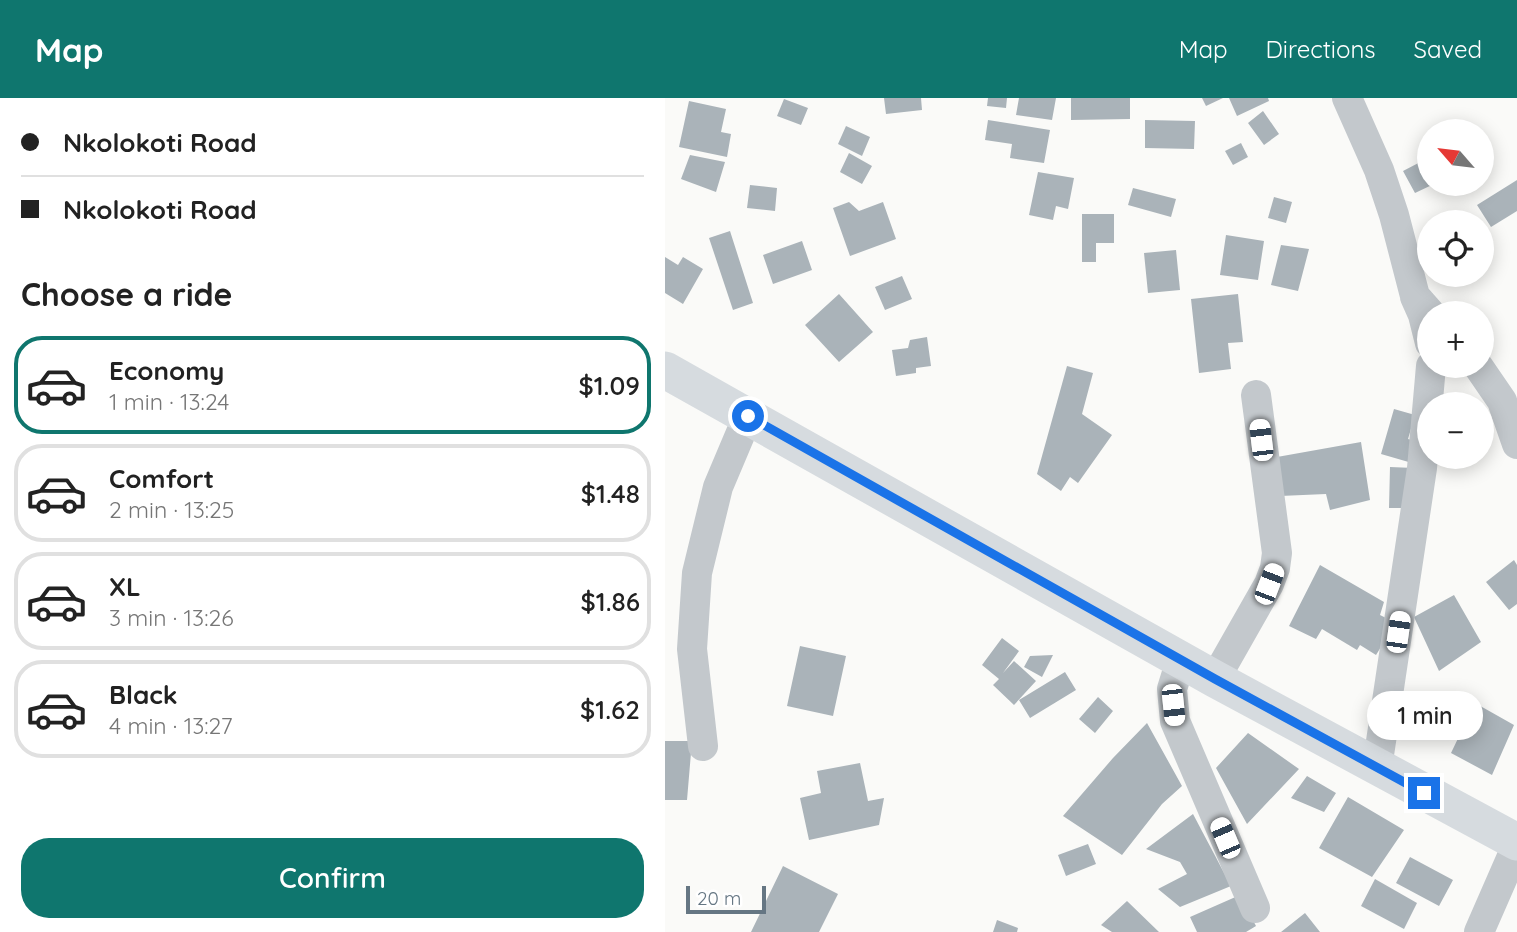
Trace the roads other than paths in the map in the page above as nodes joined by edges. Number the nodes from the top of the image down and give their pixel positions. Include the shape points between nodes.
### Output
1 (1347, 98) edge
2 (1421, 301) edge
3 (665, 370) edge
4 (1429, 378) edge
5 (1486, 378) edge
6 (1256, 395) dead end
7 (748, 416) junction
8 (1517, 444) edge
9 (1181, 660) junction
10 (1215, 679) junction
11 (703, 746) dead end
12 (1377, 768) junction
13 (1517, 844) edge
14 (1255, 908) dead end
15 (1479, 932) edge

1 - 2 street via 1395,215
3 - 7 main road
4 - 12 street via 1422,468
5 - 8 street via 1502,401
6 - 10 street via 1277,553 1275,568
7 - 9 main road
7 - 11 street via 718,486 697,573 692,649
9 - 10 main road
9 - 14 street via 1172,689 1175,721
10 - 12 main road
12 - 13 main road
13 - 15 street

